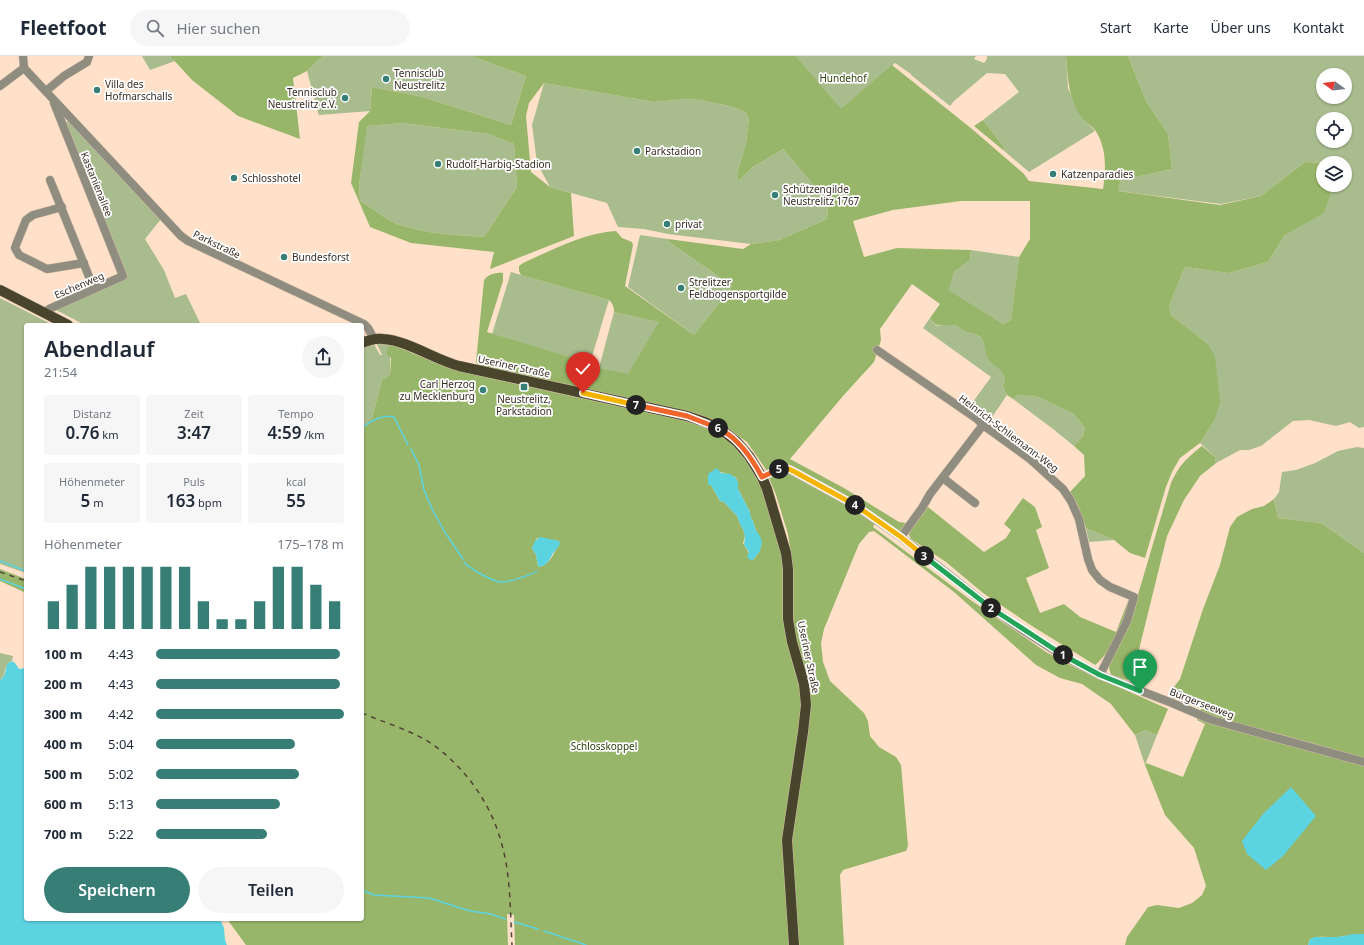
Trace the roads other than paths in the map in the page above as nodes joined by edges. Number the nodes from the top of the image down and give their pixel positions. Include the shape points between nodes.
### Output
1 (23, 56) edge
2 (89, 56) edge
3 (24, 68) junction
4 (0, 86) edge
5 (46, 91) junction
6 (52, 98) junction
7 (50, 180) dead end
8 (62, 207) junction
9 (84, 263) junction
10 (123, 276) joint
11 (94, 289) junction
12 (0, 290) edge
13 (45, 313) junction
14 (64, 323) edge
15 (362, 323) edge
16 (364, 324) edge
17 (374, 339) junction
18 (364, 342) edge
19 (877, 350) dead end
20 (983, 425) junction
21 (762, 477) junction
22 (943, 478) junction
23 (975, 503) dead end
24 (901, 537) junction
25 (1100, 675) junction
26 (1364, 762) edge
27 (794, 945) edge

1 - 3 street
2 - 5 street via 87,62
3 - 4 street
3 - 5 street
5 - 6 street, Parkstraße
6 - 10 street, Kastanienallee
6 - 15 street, Parkstraße via 184,239
7 - 8 street
8 - 9 street
8 - 9 street via 33,215 26,220 16,245 16,252 47,269
9 - 11 street
10 - 11 street, Eschenweg
11 - 13 street, Eschenweg
12 - 13 main road
13 - 14 main road
16 - 17 street, Parkstraße
17 - 18 main road, Useriner Straße
17 - 21 main road, Useriner Straße via 394,340 459,366 696,418 722,430 737,442
19 - 20 street, Heinrich-Schliemann-Weg
20 - 22 street
20 - 25 street, Heinrich-Schliemann-Weg via 1021,452 1063,489 1079,519 1092,570 1110,587 1134,597 1127,621
21 - 24 street, Bürgerseeweg via 782,469 795,472 860,508
21 - 27 main road, Useriner Straße via 786,553 790,630 805,691 805,720 786,840
22 - 23 street
22 - 24 street
24 - 25 street, Bürgerseeweg via 1015,625 1063,656
25 - 26 street, Bürgerseeweg via 1212,720

